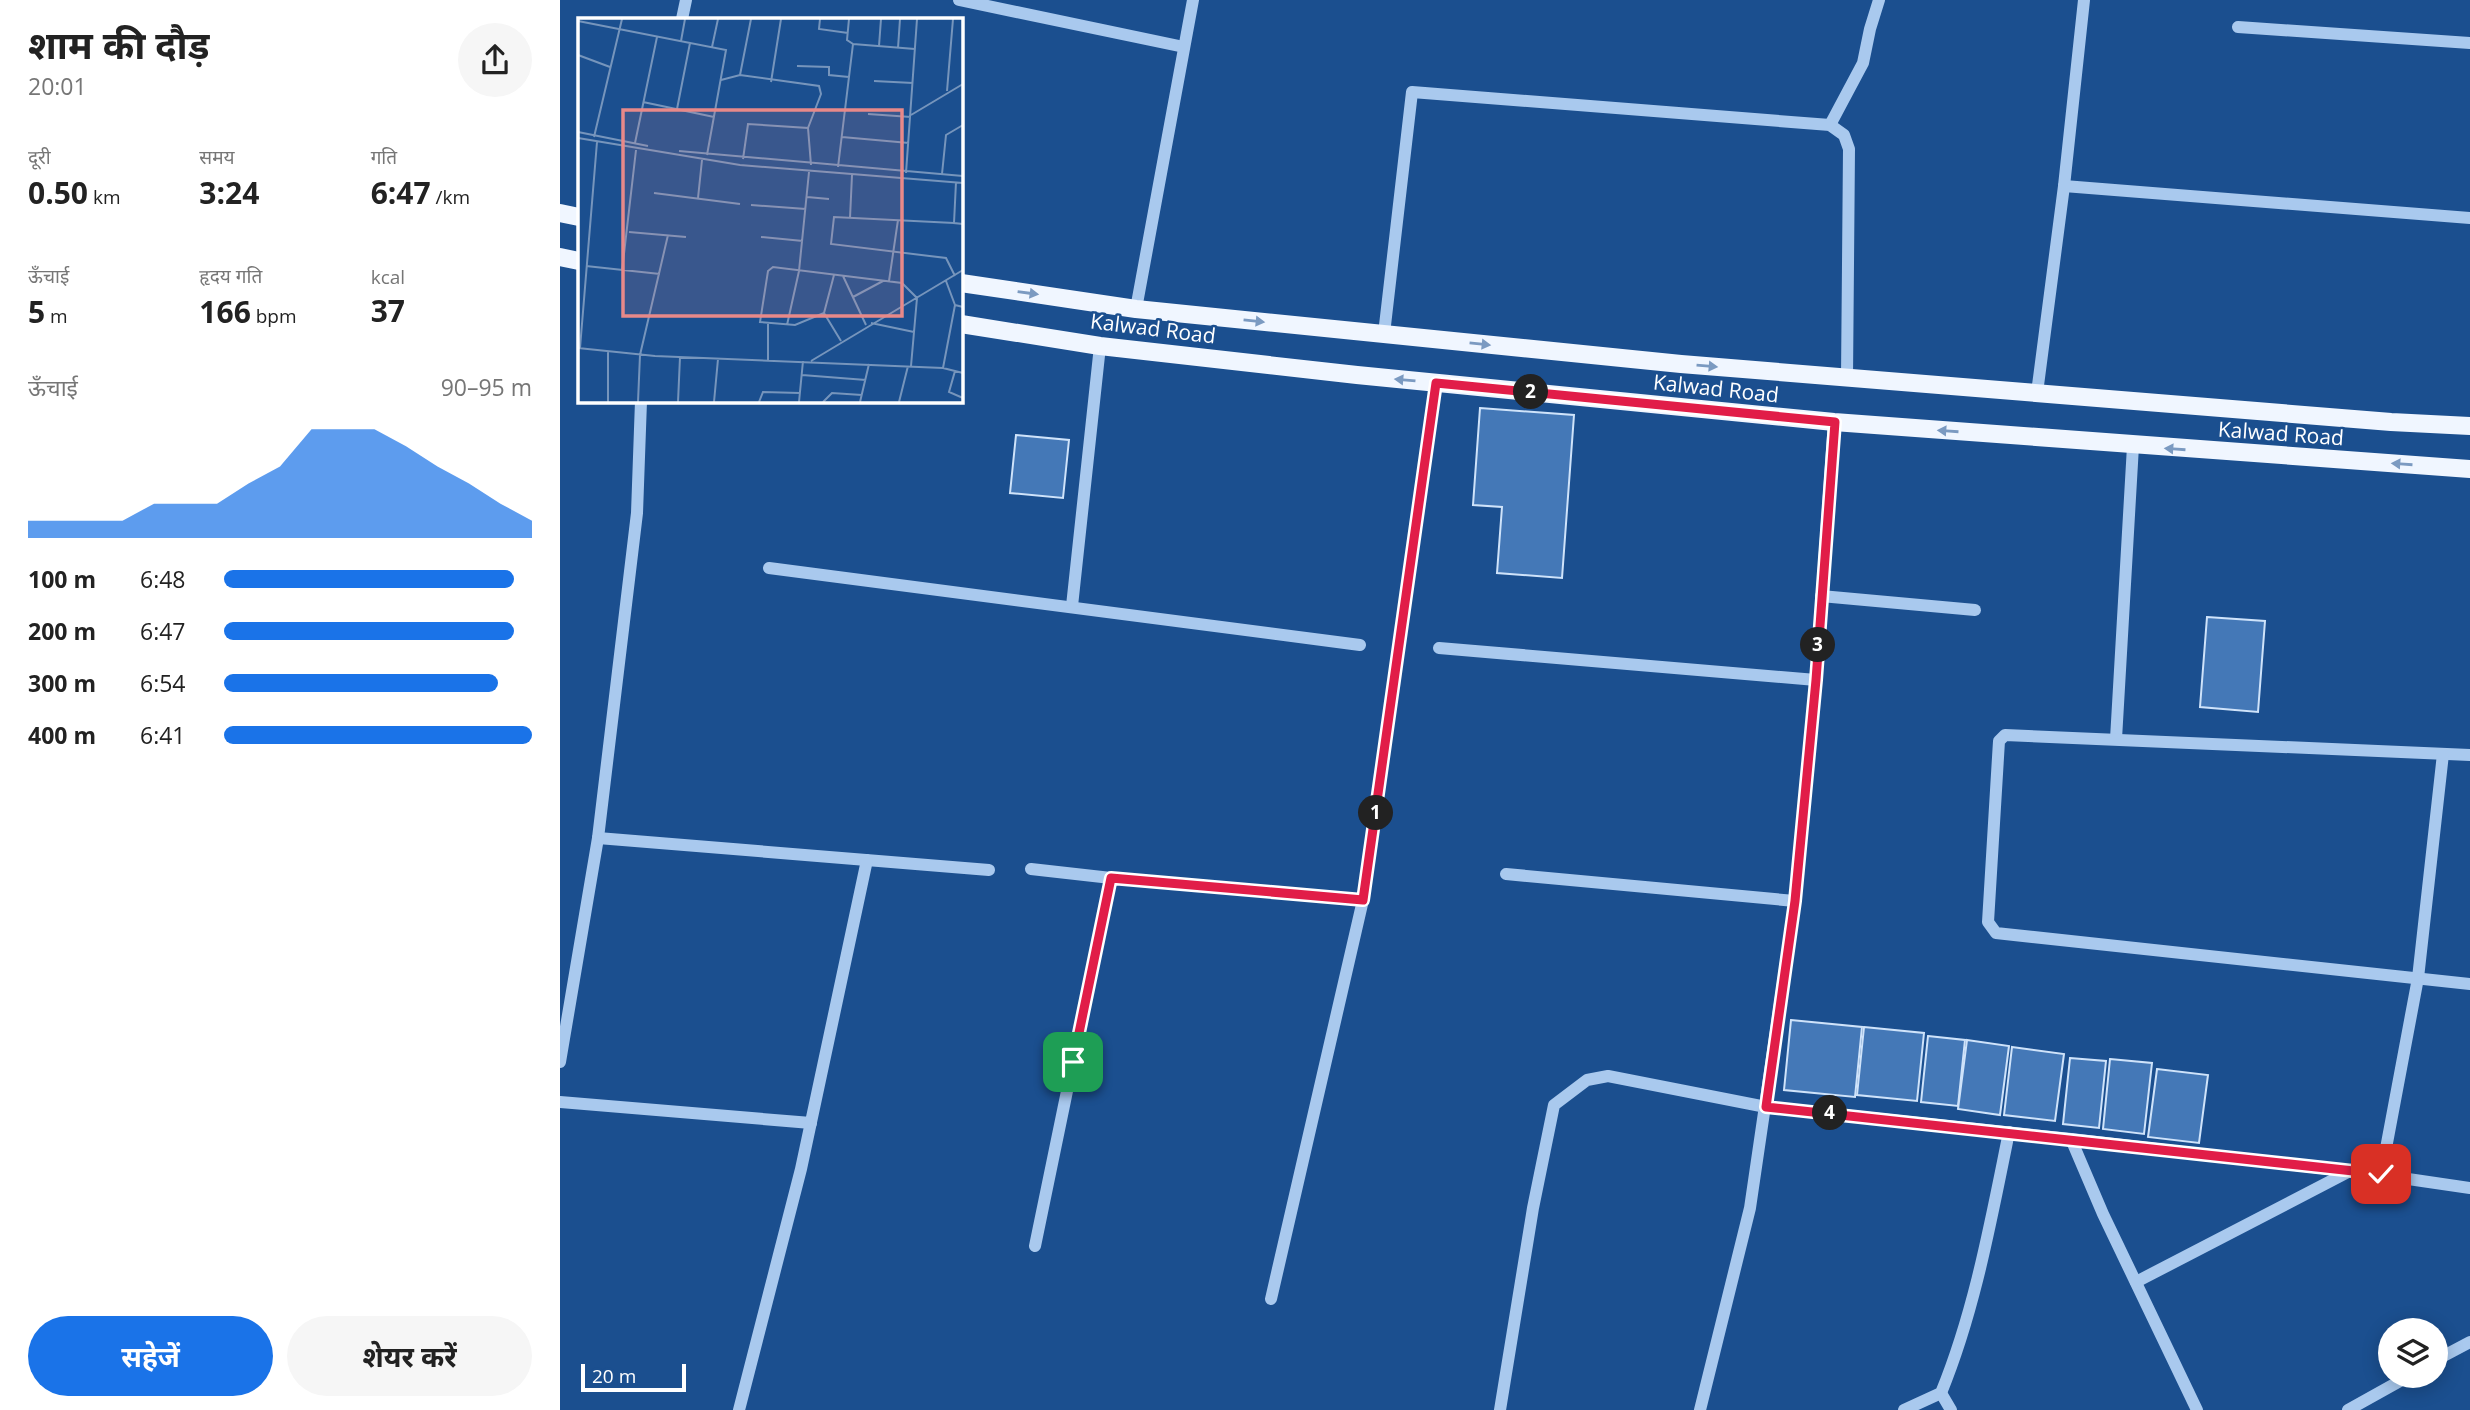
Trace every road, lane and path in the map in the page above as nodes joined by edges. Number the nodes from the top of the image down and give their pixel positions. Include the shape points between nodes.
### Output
1 (686, 0) edge
2 (959, 0) edge
3 (1193, 0) edge
4 (1880, 0) edge
5 (2084, 0) edge
6 (682, 18) edge
7 (2238, 27) dead end
8 (2470, 43) edge
9 (1184, 47) junction
10 (1830, 125) junction
11 (2064, 186) junction
12 (560, 214) edge
13 (578, 217) edge
14 (2470, 218) edge
15 (560, 257) edge
16 (578, 261) edge
17 (962, 283) edge
18 (1136, 309) junction
19 (962, 324) edge
20 (1384, 334) junction
21 (1100, 345) junction
22 (1847, 378) junction
23 (1436, 383) junction
24 (2037, 393) junction
25 (641, 402) edge
26 (1835, 422) junction
27 (2470, 426) edge
28 (2133, 446) junction
29 (2470, 469) edge
30 (769, 568) dead end
31 (1821, 596) junction
32 (1072, 606) junction
33 (1975, 610) dead end
34 (1360, 645) dead end
35 (1439, 648) dead end
36 (1816, 680) junction
37 (2116, 739) junction
38 (2443, 754) junction
39 (2470, 755) edge
40 (598, 838) junction
41 (867, 860) junction
42 (1031, 869) dead end
43 (989, 870) dead end
44 (1506, 874) dead end
45 (1111, 878) junction
46 (1363, 900) junction
47 (1795, 901) junction
48 (2418, 978) junction
49 (2470, 984) edge
50 (560, 1062) edge
51 (560, 1102) edge
52 (1766, 1107) junction
53 (811, 1123) junction
54 (2009, 1132) junction
55 (2071, 1139) junction
56 (2350, 1171) junction
57 (2381, 1174) junction
58 (2470, 1188) edge
59 (1035, 1246) dead end
60 (2136, 1282) junction
61 (1271, 1299) dead end
62 (2470, 1342) edge
63 (2448, 1354) edge
64 (2387, 1388) edge
65 (1941, 1393) junction
66 (739, 1410) edge
67 (1500, 1410) edge
68 (1700, 1410) edge
69 (1904, 1410) edge
70 (1951, 1410) edge
71 (2197, 1410) edge
72 (2347, 1410) edge

1 - 6 street
2 - 9 street
3 - 9 street
4 - 10 street via 1863,63
5 - 11 street
7 - 8 street
9 - 18 street
10 - 20 street via 1412,92
10 - 22 street via 1844,135 1849,149
11 - 14 street
11 - 24 street
12 - 13 main road
15 - 16 main road
17 -> 18 main road, Kalwad Road
18 -> 20 main road, Kalwad Road
19 - 21 main road, Kalwad Road
20 -> 22 main road, Kalwad Road
23 -> 21 main road, Kalwad Road
21 - 32 street
22 - 24 main road, Kalwad Road
23 - 26 main road, Kalwad Road
23 - 46 street
24 - 27 main road, Kalwad Road
25 - 40 street via 637,513
28 -> 26 main road, Kalwad Road
26 - 31 street
29 -> 28 main road, Kalwad Road
28 - 37 street
30 - 32 street
31 - 33 street
31 - 36 street
32 - 34 street
35 - 36 street
36 - 47 street
37 - 38 street
37 - 48 street via 2001,737 1988,922 1996,933
38 - 39 street
38 - 48 street
40 - 41 street
40 - 50 street
41 - 43 street
41 - 53 street
42 - 45 street
44 - 47 street
45 - 46 street
45 - 59 street
46 - 61 street
47 - 52 street
48 - 49 street
48 - 57 street
51 - 53 street
52 - 54 street
52 - 67 street via 1608,1076 1587,1080 1554,1105
52 - 68 street via 1750,1208
53 - 66 street
54 - 55 street
54 - 65 street via 1990,1227 1957,1352
55 - 56 street
55 - 60 street
56 - 57 street
56 - 60 street
57 - 58 street
60 - 71 street
62 - 63 street
64 - 72 street
65 - 69 street
65 - 70 street

